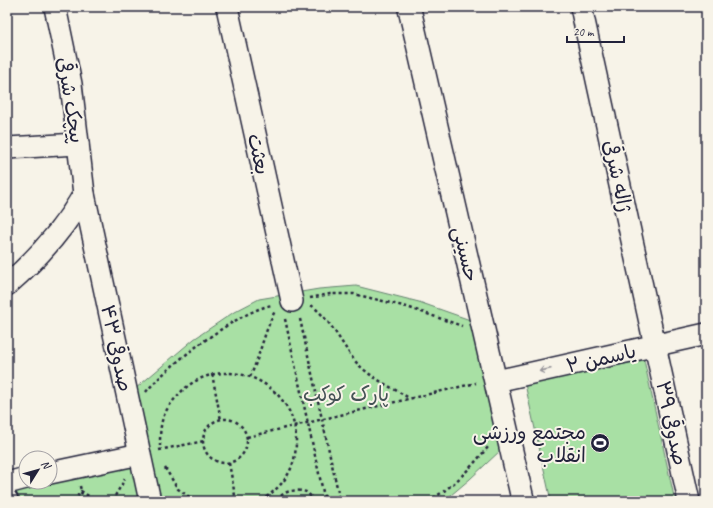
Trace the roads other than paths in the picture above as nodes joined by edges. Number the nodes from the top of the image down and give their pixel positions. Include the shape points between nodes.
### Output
1 (54, 7) edge
2 (227, 7) edge
3 (409, 7) edge
4 (581, 7) edge
5 (78, 144) junction
6 (7, 148) edge
7 (84, 194) junction
8 (7, 285) edge
9 (290, 302) road end
10 (706, 334) edge
11 (655, 346) junction
12 (496, 382) junction
13 (140, 454) junction
14 (58, 471) edge
15 (18, 480) edge
16 (7, 483) edge
17 (158, 498) edge
18 (523, 501) edge
19 (689, 501) edge

1 - 5 street, پیچک شرقی via 71,84
2 - 9 street, بعثت
3 - 12 street, حسینی
4 - 11 street, ژاله شرقی
5 - 6 street
5 - 7 street, پیچک شرقی
7 - 8 street via 58,233
7 - 13 street, صدوقی ۴۳
10 - 11 street, یاسمن ۲
11 -> 12 street, یاسمن ۲
11 - 19 street, صدوقی ۳۹
12 - 18 street, حسینی
13 - 14 street
13 - 17 street, صدوقی ۴۳
15 - 16 street

